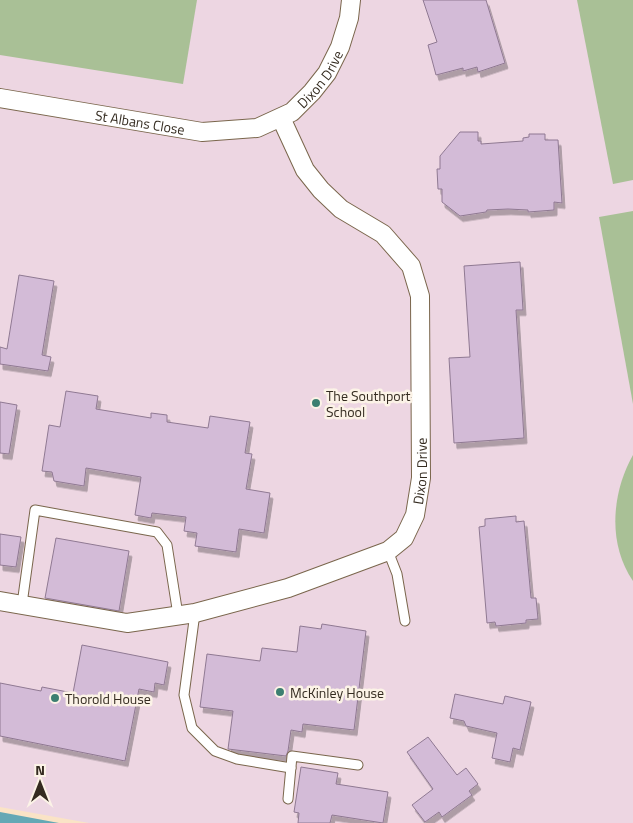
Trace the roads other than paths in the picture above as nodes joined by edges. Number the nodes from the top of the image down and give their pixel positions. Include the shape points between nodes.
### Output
1 (351, 0) edge
2 (0, 98) edge
3 (281, 118) junction
4 (388, 551) junction
5 (0, 600) edge
6 (22, 604) junction
7 (186, 614) junction
8 (405, 621) dead end
9 (358, 765) dead end
10 (291, 768) junction
11 (288, 799) dead end

1 - 3 street, Dixon Drive via 340,47 327,73 292,112
2 - 3 street, St Albans Close via 202,132 257,128
3 - 4 street, Dixon Drive via 305,170 341,210 383,234 411,266 420,296 421,478 415,515 404,538
4 - 7 street, Dixon Drive via 288,588
4 - 8 lane via 397,574
5 - 6 street, Dixon Drive
6 - 7 street, Dixon Drive via 127,623
6 - 7 lane via 34,510 157,532 167,545
7 - 10 lane via 184,694 192,728 215,751 237,759
9 - 10 lane via 292,756
10 - 11 lane

